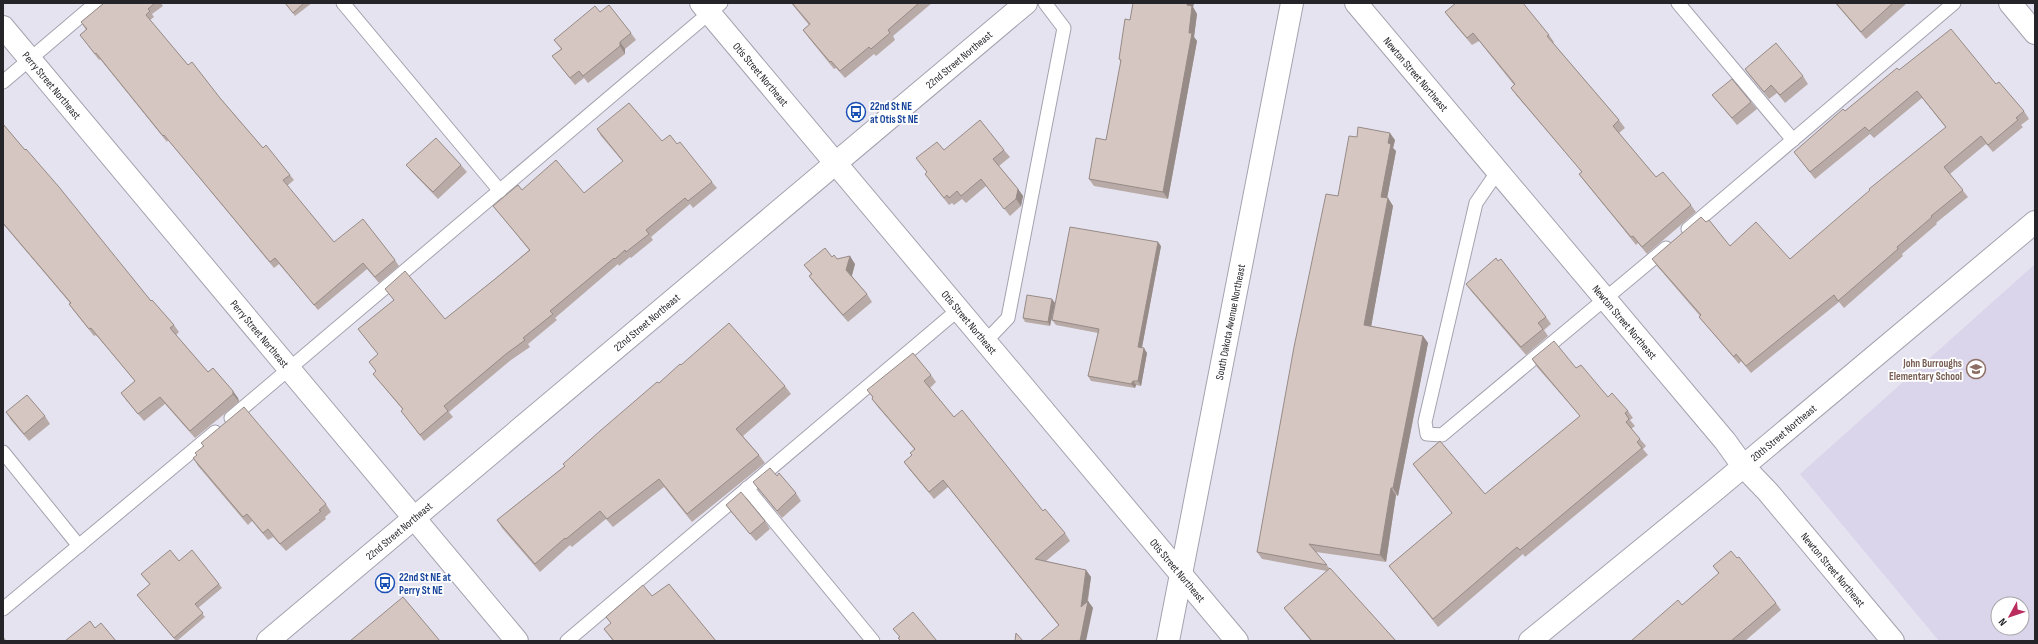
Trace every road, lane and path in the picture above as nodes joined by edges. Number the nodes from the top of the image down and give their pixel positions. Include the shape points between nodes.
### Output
1 (96, 3) edge
2 (343, 3) edge
3 (1026, 3) edge
4 (1045, 3) edge
5 (1292, 3) edge
6 (1356, 3) edge
7 (1678, 3) edge
8 (1954, 3) edge
9 (2010, 3) edge
10 (711, 6) edge
11 (3, 27) edge
12 (2035, 33) edge
13 (30, 59) junction
14 (3, 82) edge
15 (1793, 140) junction
16 (836, 163) junction
17 (1498, 171) junction
18 (500, 191) junction
19 (2035, 222) edge
20 (1606, 299) junction
21 (959, 309) junction
22 (986, 341) junction
23 (289, 370) junction
24 (3, 452) edge
25 (1743, 466) junction
26 (747, 488) junction
27 (414, 518) junction
28 (79, 546) junction
29 (1181, 574) junction
30 (3, 609) edge
31 (1889, 640) edge
32 (268, 641) edge
33 (516, 641) edge
34 (567, 641) edge
35 (873, 641) edge
36 (1168, 641) edge
37 (1237, 641) edge
38 (1530, 641) edge

1 - 13 lane
2 - 18 lane
3 - 16 street, 22nd Street Northeast
4 - 22 lane via 1064,28 1008,318
5 - 29 street, South Dakota Avenue Northeast
6 - 17 street, Newton Street Northeast
7 - 15 lane
8 - 15 lane
9 - 12 street
10 - 16 street, Otis Street Northeast
10 - 18 lane
11 - 13 street, Perry Street Northeast
13 - 14 lane
13 - 23 street, Perry Street Northeast
15 - 20 lane
16 - 21 street, Otis Street Northeast
16 - 27 street, 22nd Street Northeast
17 - 20 street, Newton Street Northeast
17 - 20 lane via 1476,203 1426,422 1427,434 1442,436
18 - 23 lane
19 - 25 street, 20th Street Northeast
20 - 25 street, Newton Street Northeast
21 - 22 street, Otis Street Northeast
21 - 26 lane
22 - 29 street, Otis Street Northeast
23 - 27 street, Perry Street Northeast
23 - 28 lane
24 - 28 lane
25 - 31 street, Newton Street Northeast via 1768,492
25 - 38 street, 20th Street Northeast
26 - 34 lane
26 - 35 lane
27 - 32 street, 22nd Street Northeast
27 - 33 street, Perry Street Northeast
28 - 30 lane
29 - 36 street, South Dakota Avenue Northeast
29 - 37 street, Otis Street Northeast

